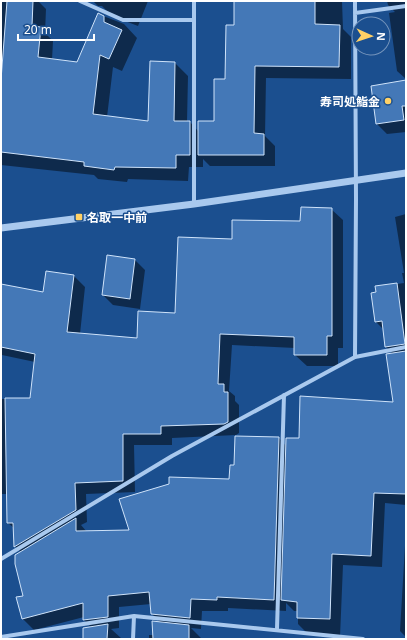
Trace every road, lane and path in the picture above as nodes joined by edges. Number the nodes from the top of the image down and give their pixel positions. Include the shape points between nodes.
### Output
1 (80, 1) edge
2 (194, 1) edge
3 (355, 1) edge
4 (406, 6) edge
5 (355, 13) junction
6 (194, 20) junction
7 (406, 174) edge
8 (356, 181) junction
9 (194, 204) junction
10 (1, 228) edge
11 (406, 347) edge
12 (355, 357) junction
13 (284, 395) junction
14 (1, 559) edge
15 (134, 616) junction
16 (277, 629) junction
17 (22, 633) junction
18 (1, 637) edge
19 (22, 639) edge
20 (133, 639) edge
21 (363, 639) edge

1 - 6 street via 124,20
2 - 6 street
3 - 5 street
4 - 5 street
5 - 8 street
6 - 9 street
7 - 8 street
8 - 9 street
8 - 12 street
9 - 10 street
11 - 12 street
12 - 13 street
13 - 14 street via 172,456
13 - 16 street
15 - 16 street
15 - 17 street
15 - 20 street
16 - 21 street
17 - 18 street
17 - 19 street

